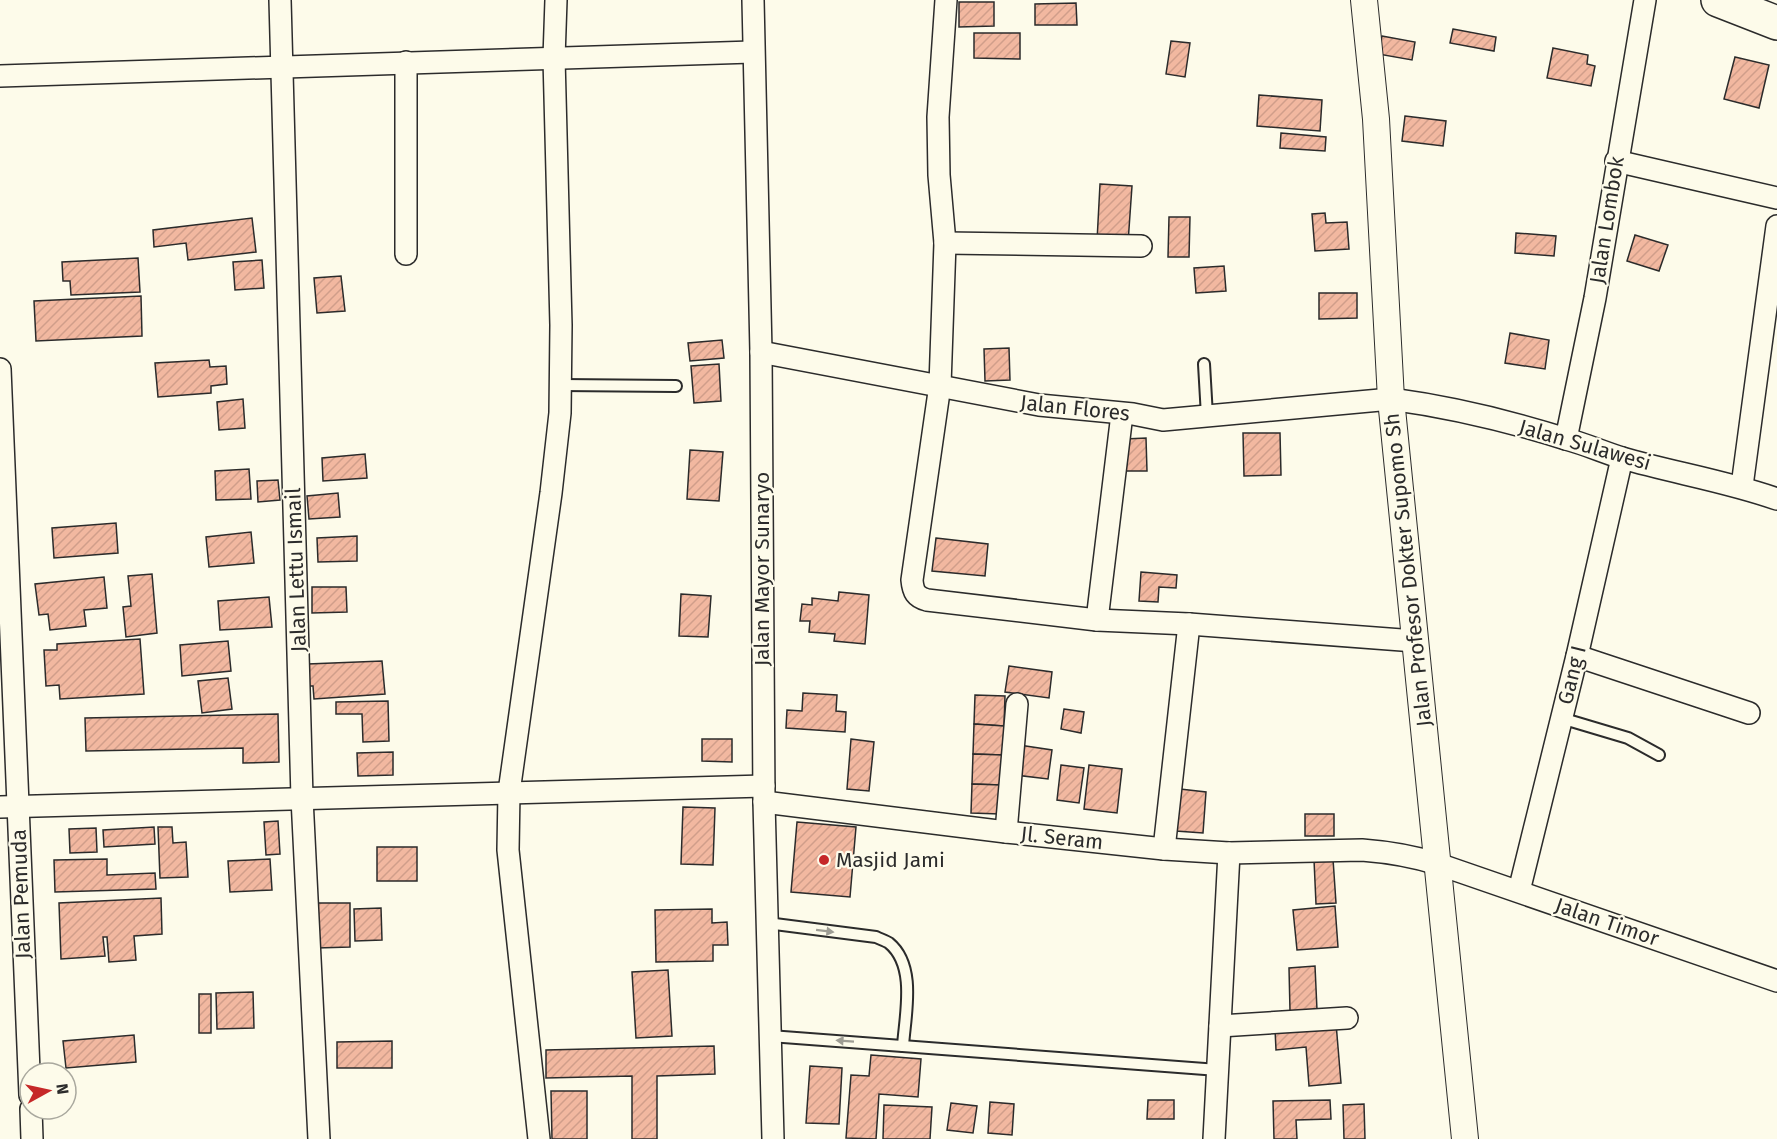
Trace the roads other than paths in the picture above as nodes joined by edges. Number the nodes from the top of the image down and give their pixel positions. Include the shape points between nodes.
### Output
1 (280, 0) edge
2 (556, 0) edge
3 (753, 0) edge
4 (946, 0) edge
5 (1364, 0) edge
6 (1645, 0) edge
7 (1718, 0) edge
8 (1777, 23) edge
9 (753, 52) junction
10 (554, 58) junction
11 (406, 62) junction
12 (281, 66) junction
13 (0, 76) edge
14 (1616, 161) junction
15 (1777, 198) edge
16 (1777, 226) edge
17 (945, 243) junction
18 (1141, 246) dead end
19 (406, 254) dead end
20 (761, 352) junction
21 (1204, 364) dead end
22 (0, 369) edge
23 (561, 385) junction
24 (940, 385) junction
25 (676, 387) dead end
26 (1391, 399) junction
27 (1122, 414) junction
28 (1207, 416) junction
29 (1566, 439) junction
30 (1622, 458) junction
31 (1742, 486) junction
32 (1777, 499) edge
33 (1097, 620) junction
34 (1189, 624) junction
35 (1415, 641) junction
36 (1577, 656) junction
37 (1017, 704) dead end
38 (1749, 713) dead end
39 (1560, 718) junction
40 (1659, 755) dead end
41 (509, 792) junction
42 (764, 794) junction
43 (302, 798) junction
44 (9, 807) edge
45 (1006, 832) junction
46 (1164, 849) junction
47 (1229, 854) junction
48 (1438, 864) junction
49 (1519, 891) junction
50 (767, 923) junction
51 (1777, 981) edge
52 (1347, 1018) dead end
53 (1220, 1026) junction
54 (770, 1036) junction
55 (903, 1046) junction
56 (28, 1061) edge
57 (1218, 1070) junction
58 (31, 1121) edge
59 (32, 1139) edge
60 (320, 1139) edge
61 (539, 1139) edge
62 (773, 1139) edge
63 (1214, 1139) edge
64 (1465, 1139) edge

1 - 12 street, Jalan Lettu Ismail
2 - 10 street
3 - 9 street, Jalan Mayor Sunaryo
4 - 17 street via 938,117
5 - 26 street, Jalan Profesor Dokter Supomo Sh via 1376,119
6 - 14 street, Jalan Lombok
7 - 8 main road
9 - 10 street
9 - 20 street, Jalan Mayor Sunaryo
10 - 11 street
10 - 23 street
11 - 12 street
11 - 19 street
12 - 13 street
12 - 43 street, Jalan Lettu Ismail
14 - 15 street
14 - 29 street, Jalan Lombok via 1595,298
16 - 31 street
17 - 18 street
17 - 24 street
20 - 24 street, Jalan Flores
20 - 42 street, Jalan Mayor Sunaryo
21 - 28 lane
22 - 44 street, Jalan Pemuda
23 - 25 lane
23 - 41 street via 551,493
24 - 27 street, Jalan Flores via 1039,405
24 - 33 street via 912,580 916,595 927,600
26 - 28 street, Jalan Flores
26 - 29 street, Jalan Sulawesi via 1485,416
26 - 35 street, Jalan Profesor Dokter Supomo Sh
27 - 28 street, Jalan Flores via 1163,420
27 - 33 street
29 - 30 street, Jalan Sulawesi
30 - 31 street, Jalan Sulawesi
30 - 36 street, Gang I
31 - 32 street, Jalan Sulawesi
33 - 34 street
34 - 35 street
34 - 46 street
35 - 48 street, Jalan Profesor Dokter Supomo Sh
36 - 38 street
36 - 39 street, Gang I
37 - 45 street
39 - 40 lane via 1628,738
39 - 49 street, Gang I
41 - 42 street, Jl. Seram
41 - 43 street, Jl. Seram
41 - 61 street via 508,850
42 - 45 street, Jl. Seram
42 - 50 street, Jalan Mayor Sunaryo
43 - 44 street, Jl. Seram
43 - 60 street, Jalan Lettu Ismail
44 - 56 street, Jalan Pemuda
45 - 46 street, Jl. Seram
46 - 47 street, Jl. Seram
47 - 48 street, Jl. Seram via 1371,850
47 - 53 street
48 - 49 street, Jalan Timor
48 - 64 street, Jalan Profesor Dokter Supomo Sh
49 - 51 street, Jalan Timor
50 - 54 street, Jalan Mayor Sunaryo
50 -> 55 lane via 876,937 889,943 900,957 906,976
52 - 53 street
53 - 57 street
55 -> 54 lane
54 - 62 street, Jalan Mayor Sunaryo
55 - 57 lane
57 - 63 street
58 - 59 street

